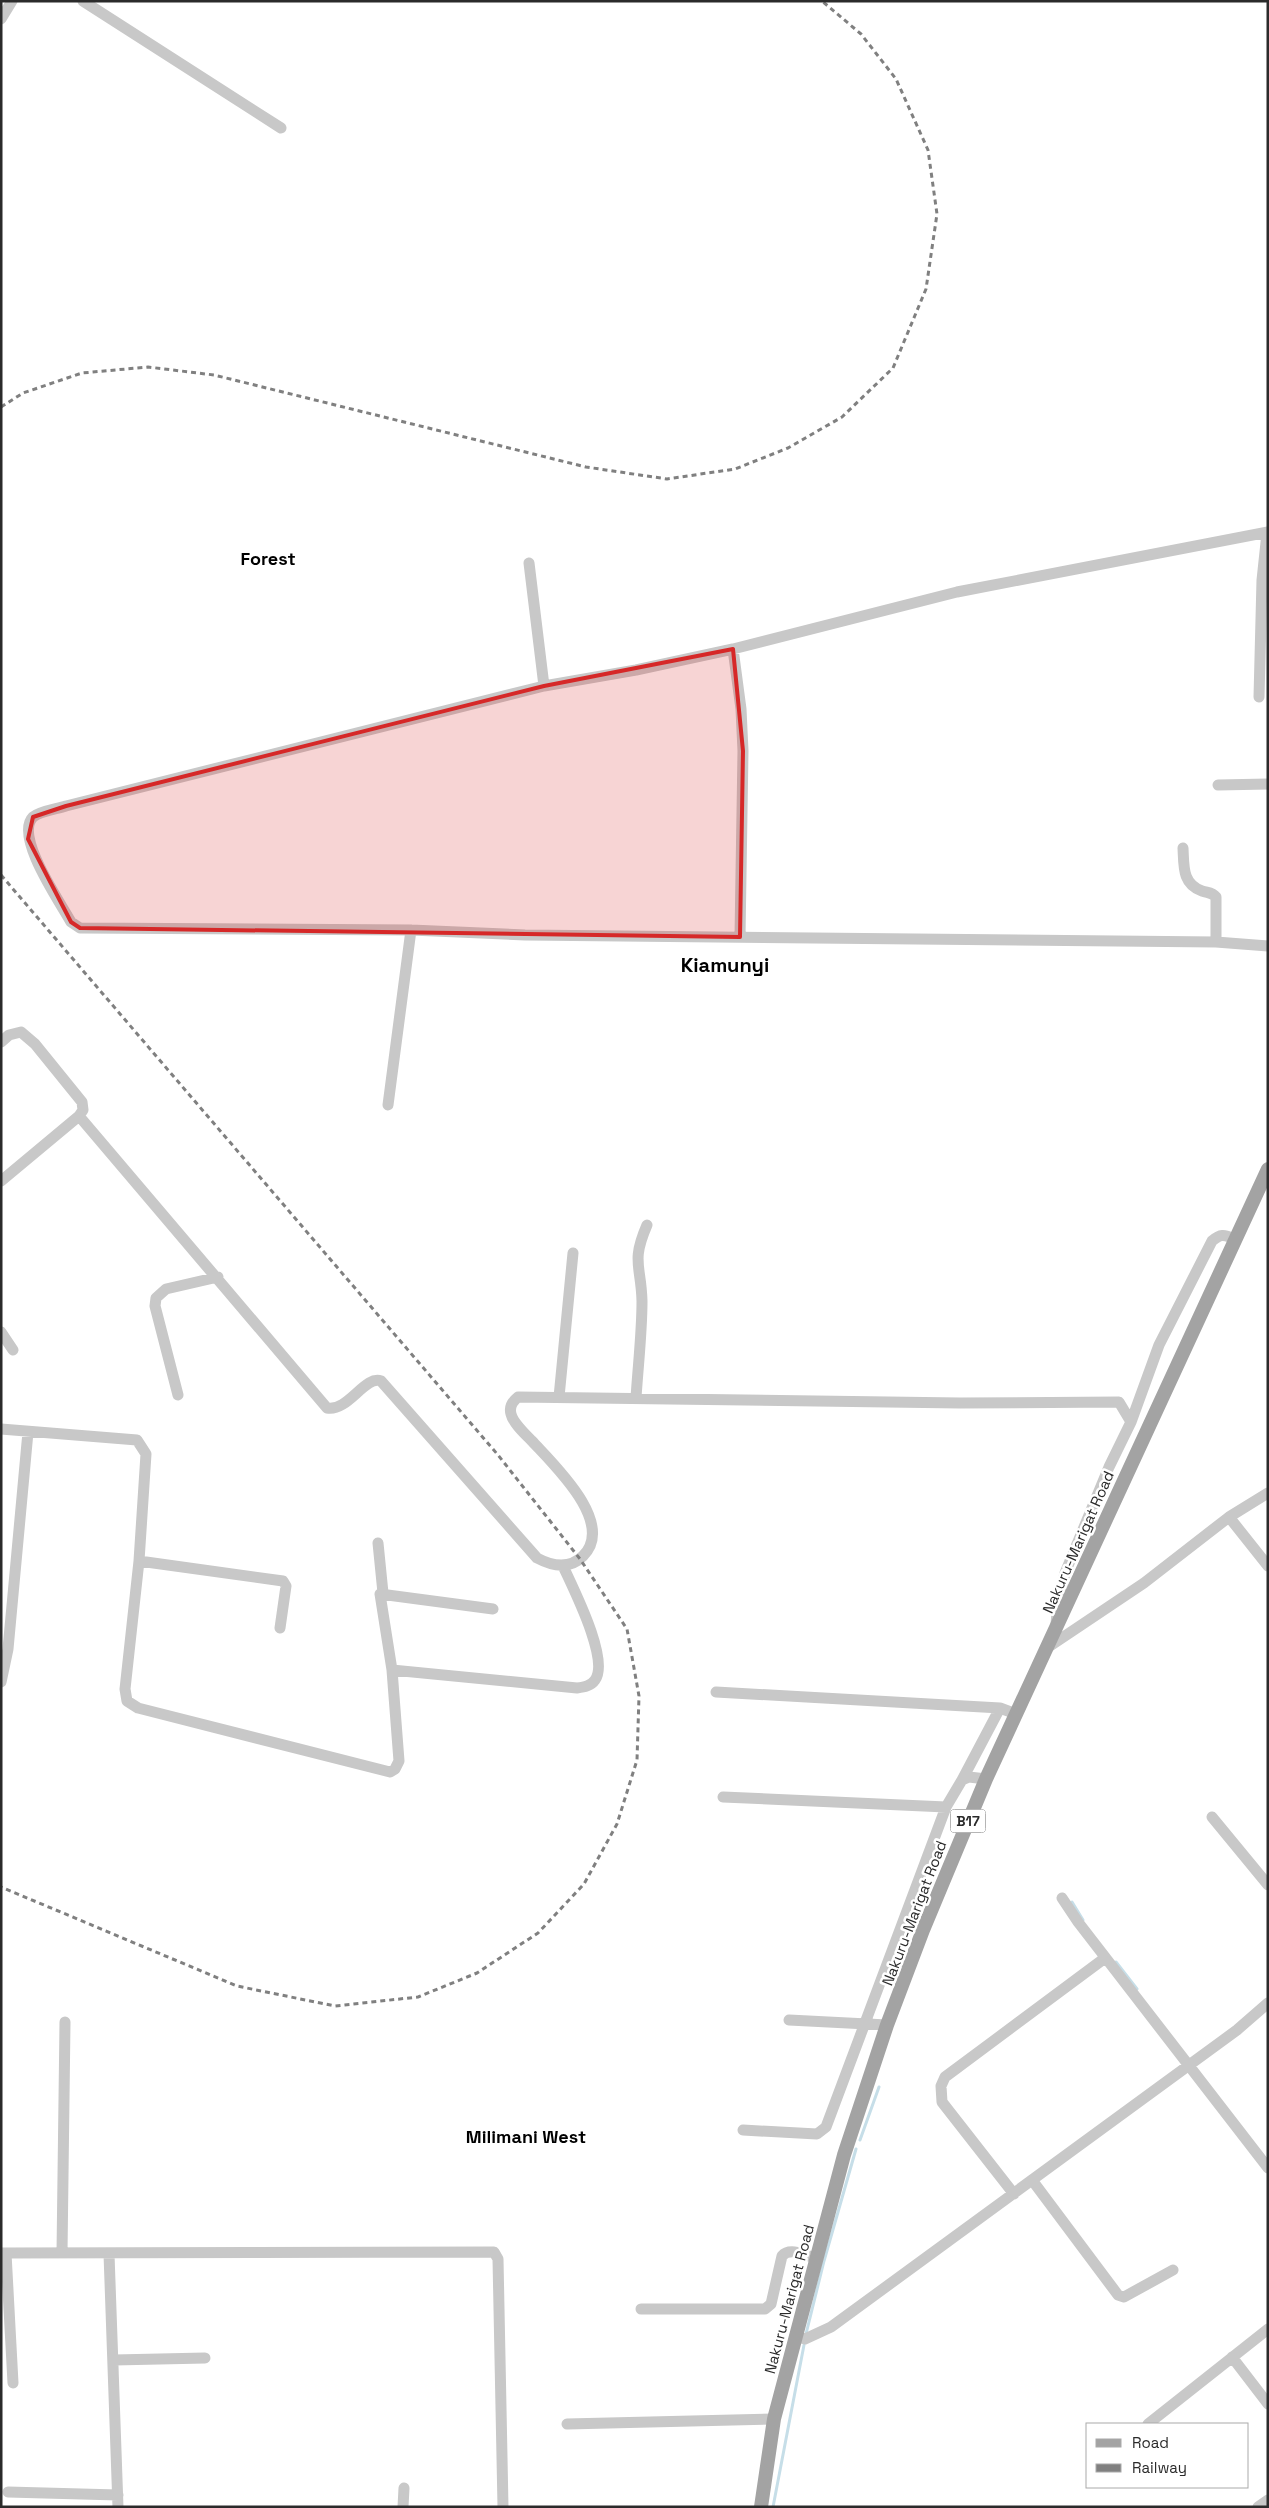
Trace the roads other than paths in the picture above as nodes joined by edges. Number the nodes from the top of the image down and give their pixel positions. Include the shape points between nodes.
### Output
1 (12, 1) edge
2 (83, 1) edge
3 (1, 19) edge
4 (281, 128) dead end
5 (1267, 532) edge
6 (529, 562) dead end
7 (733, 649) junction
8 (544, 686) junction
9 (1259, 697) dead end
10 (1218, 784) dead end
11 (1268, 784) edge
12 (1183, 848) dead end
13 (411, 930) junction
14 (740, 937) junction
15 (1216, 942) junction
16 (1268, 946) edge
17 (1, 1042) edge
18 (388, 1105) dead end
19 (79, 1116) junction
20 (1268, 1168) edge
21 (1, 1181) edge
22 (647, 1225) dead end
23 (1234, 1238) junction
24 (573, 1253) dead end
25 (218, 1276) junction
26 (1, 1332) edge
27 (13, 1350) dead end
28 (178, 1395) dead end
29 (559, 1397) junction
30 (636, 1398) junction
31 (1137, 1401) junction
32 (1119, 1402) junction
33 (1131, 1422) junction
34 (1, 1429) edge
35 (28, 1432) junction
36 (1268, 1493) edge
37 (1229, 1517) junction
38 (378, 1542) dead end
39 (139, 1561) junction
40 (563, 1566) junction
41 (1268, 1566) edge
42 (383, 1593) junction
43 (493, 1609) dead end
44 (280, 1628) dead end
45 (1056, 1631) junction
46 (1048, 1648) junction
47 (392, 1670) junction
48 (1, 1682) edge
49 (716, 1692) dead end
50 (1000, 1708) junction
51 (1016, 1714) junction
52 (986, 1779) junction
53 (962, 1780) junction
54 (723, 1797) dead end
55 (946, 1807) junction
56 (1212, 1817) dead end
57 (1268, 1885) edge
58 (1062, 1898) dead end
59 (1105, 1958) junction
60 (1268, 2003) edge
61 (789, 2020) dead end
62 (65, 2022) dead end
63 (864, 2022) junction
64 (887, 2025) junction
65 (1189, 2064) junction
66 (743, 2130) dead end
67 (1268, 2168) edge
68 (1032, 2180) junction
69 (1014, 2194) junction
70 (4, 2253) edge
71 (62, 2253) junction
72 (109, 2254) junction
73 (815, 2258) junction
74 (1173, 2270) dead end
75 (641, 2308) dead end
76 (1268, 2330) edge
77 (795, 2336) junction
78 (1232, 2357) junction
79 (205, 2358) dead end
80 (114, 2360) junction
81 (13, 2383) dead end
82 (1268, 2404) edge
83 (774, 2419) junction
84 (1149, 2423) edge
85 (567, 2424) dead end
86 (404, 2488) dead end
87 (8, 2492) dead end
88 (1268, 2500) edge
89 (118, 2501) edge
90 (403, 2507) edge
91 (503, 2507) edge
92 (761, 2507) edge
93 (1258, 2507) edge

1 - 3 street
2 - 4 street
5 - 7 street via 958,592
5 - 9 street via 1262,580
6 - 8 street
7 - 8 street
7 - 14 street via 743,751
8 - 13 street via 66,806 36,816 29,824 28,839 34,856 71,922 80,928
10 - 11 street
12 - 15 street via 1188,882 1192,887 1216,897
13 - 14 street via 525,936
13 - 18 street
14 - 15 street
15 - 16 street
17 - 19 street via 20,1032 35,1044 82,1102 83,1110
19 - 21 street
19 - 25 street
20 - 23 main road, Nakuru-Marigat Road / B17
22 - 30 street via 637,1259 642,1300
23 - 31 street via 1219,1235 1212,1241 1159,1345
23 - 45 main road, Nakuru-Marigat Road / B17
24 - 29 street
25 - 28 street via 166,1289 156,1298 155,1306
25 - 40 street via 327,1408 339,1407 373,1381 381,1381 537,1558 550,1565
26 - 27 street
29 - 30 street
29 - 40 street via 518,1397 512,1403 511,1414 581,1500 593,1526 592,1542 586,1553
30 - 32 street
31 - 32 street
31 - 33 street
32 - 33 street
33 - 45 street via 1065,1573
34 - 35 street
35 - 39 street via 137,1440 146,1454
35 - 48 street via 8,1649
36 - 37 street
37 - 41 street
37 - 46 street via 1144,1583
38 - 42 street
39 - 44 street via 283,1581 286,1586
39 - 47 street via 125,1689 131,1705 390,1772 399,1761
40 - 47 street via 598,1658 597,1675 591,1684 577,1688
42 - 43 street
42 - 47 street via 379,1597
45 - 46 main road, Nakuru-Marigat Road / B17
46 - 51 main road, Nakuru-Marigat Road / B17
49 - 50 street
50 - 51 street
50 - 53 street
51 - 52 main road, Nakuru-Marigat Road / B17
52 - 53 street
52 - 64 main road, Nakuru-Marigat Road / B17
53 - 55 street
54 - 55 street
55 - 63 street
56 - 57 street
58 - 59 street
59 - 65 street
59 - 69 street via 946,2077 941,2086 942,2102
60 - 65 street
61 - 63 street
62 - 71 street
63 - 64 street
63 - 66 street via 822,2132
64 - 73 main road, Nakuru-Marigat Road / B17 via 844,2155
65 - 67 street
65 - 68 street
68 - 69 street
68 - 74 street via 1118,2295 1124,2297
69 - 77 street via 831,2327 805,2339
70 - 71 street
70 - 81 street
71 - 72 street
72 - 80 street
72 - 91 street via 494,2252 498,2259
73 - 75 street via 789,2251 785,2253 771,2304 764,2309
73 - 77 main road, Nakuru-Marigat Road / B17
76 - 78 street
77 - 83 main road, Nakuru-Marigat Road / B17
78 - 82 street
78 - 84 street
79 - 80 street
80 - 89 street
83 - 85 street
83 - 92 main road, Nakuru-Marigat Road / B17
86 - 90 street
87 - 89 street
88 - 93 street

